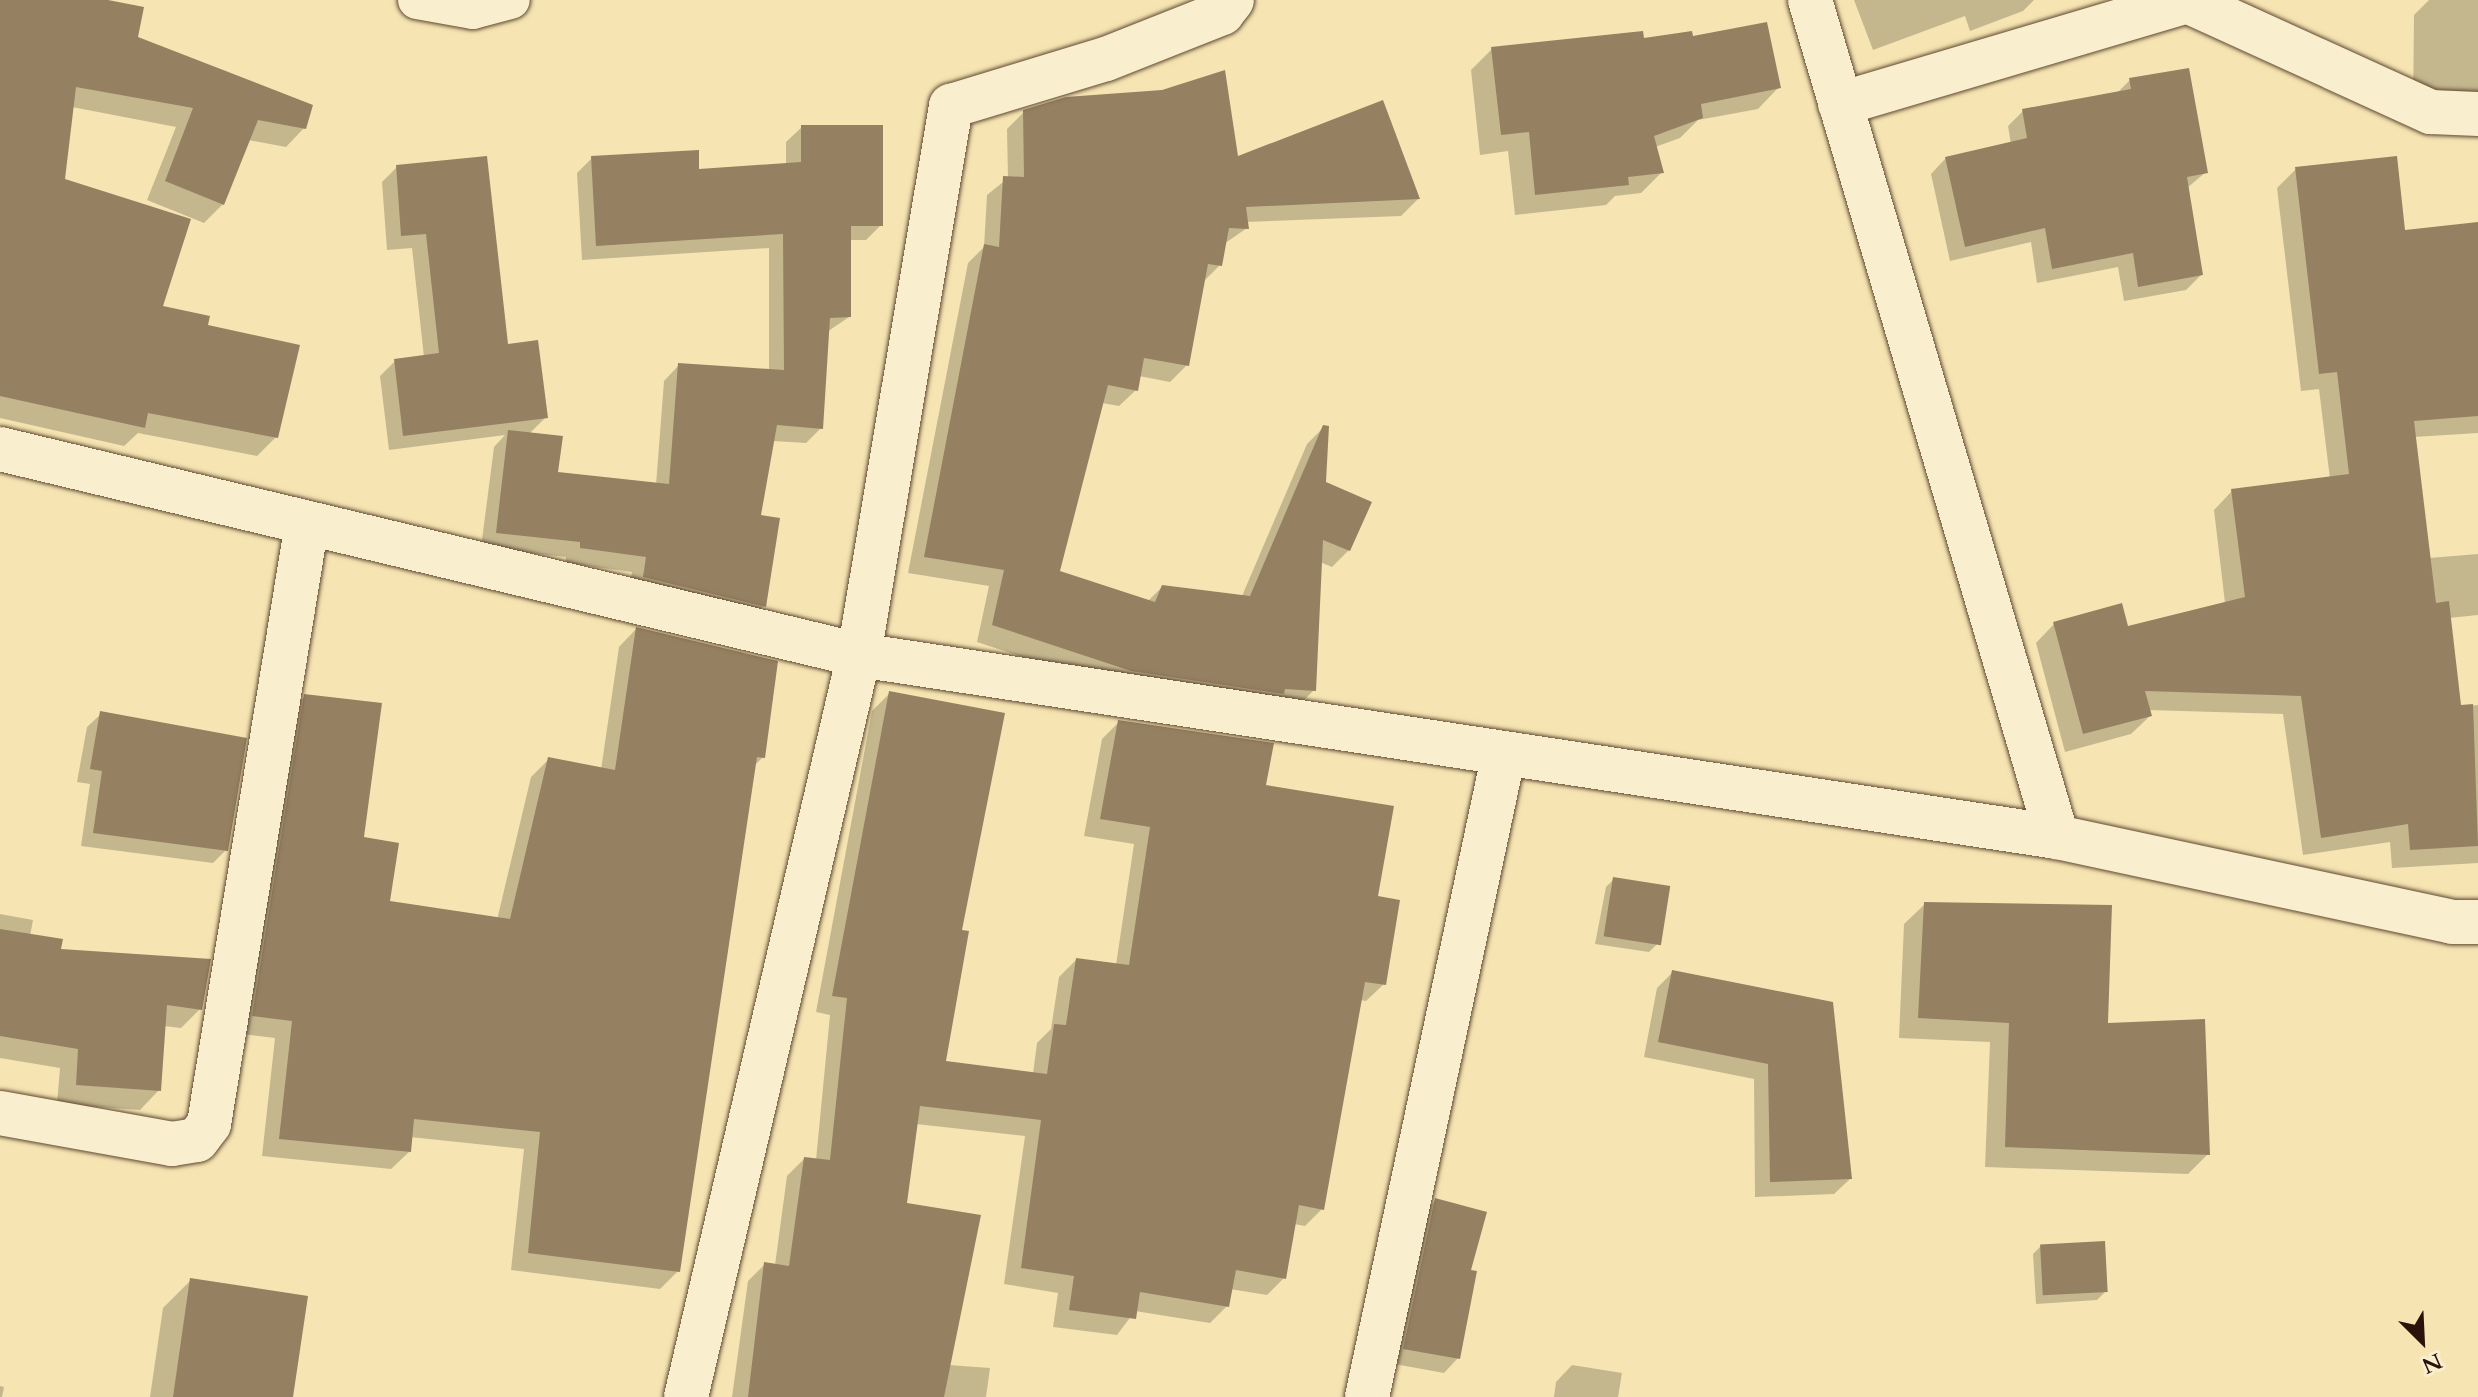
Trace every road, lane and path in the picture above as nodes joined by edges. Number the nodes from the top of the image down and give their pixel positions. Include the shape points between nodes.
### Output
1 (417, 0) edge
2 (511, 0) edge
3 (1232, 0) edge
4 (1810, 0) edge
5 (1840, 104) junction
6 (2478, 114) edge
7 (0, 449) edge
8 (307, 523) junction
9 (859, 655) junction
10 (1504, 753) junction
11 (2057, 837) junction
12 (2478, 922) edge
13 (0, 1113) edge
14 (686, 1397) edge
15 (1367, 1397) edge

1 - 2 lane via 473,10
3 - 9 street via 1222,13 1106,59 951,106
4 - 5 street
5 - 6 street via 2187,1 2431,112
5 - 11 street
7 - 8 street
8 - 9 street
8 - 13 street via 209,1124 197,1140 172,1144
9 - 10 street
9 - 14 street
10 - 11 street
10 - 15 street
11 - 12 street via 2452,922

